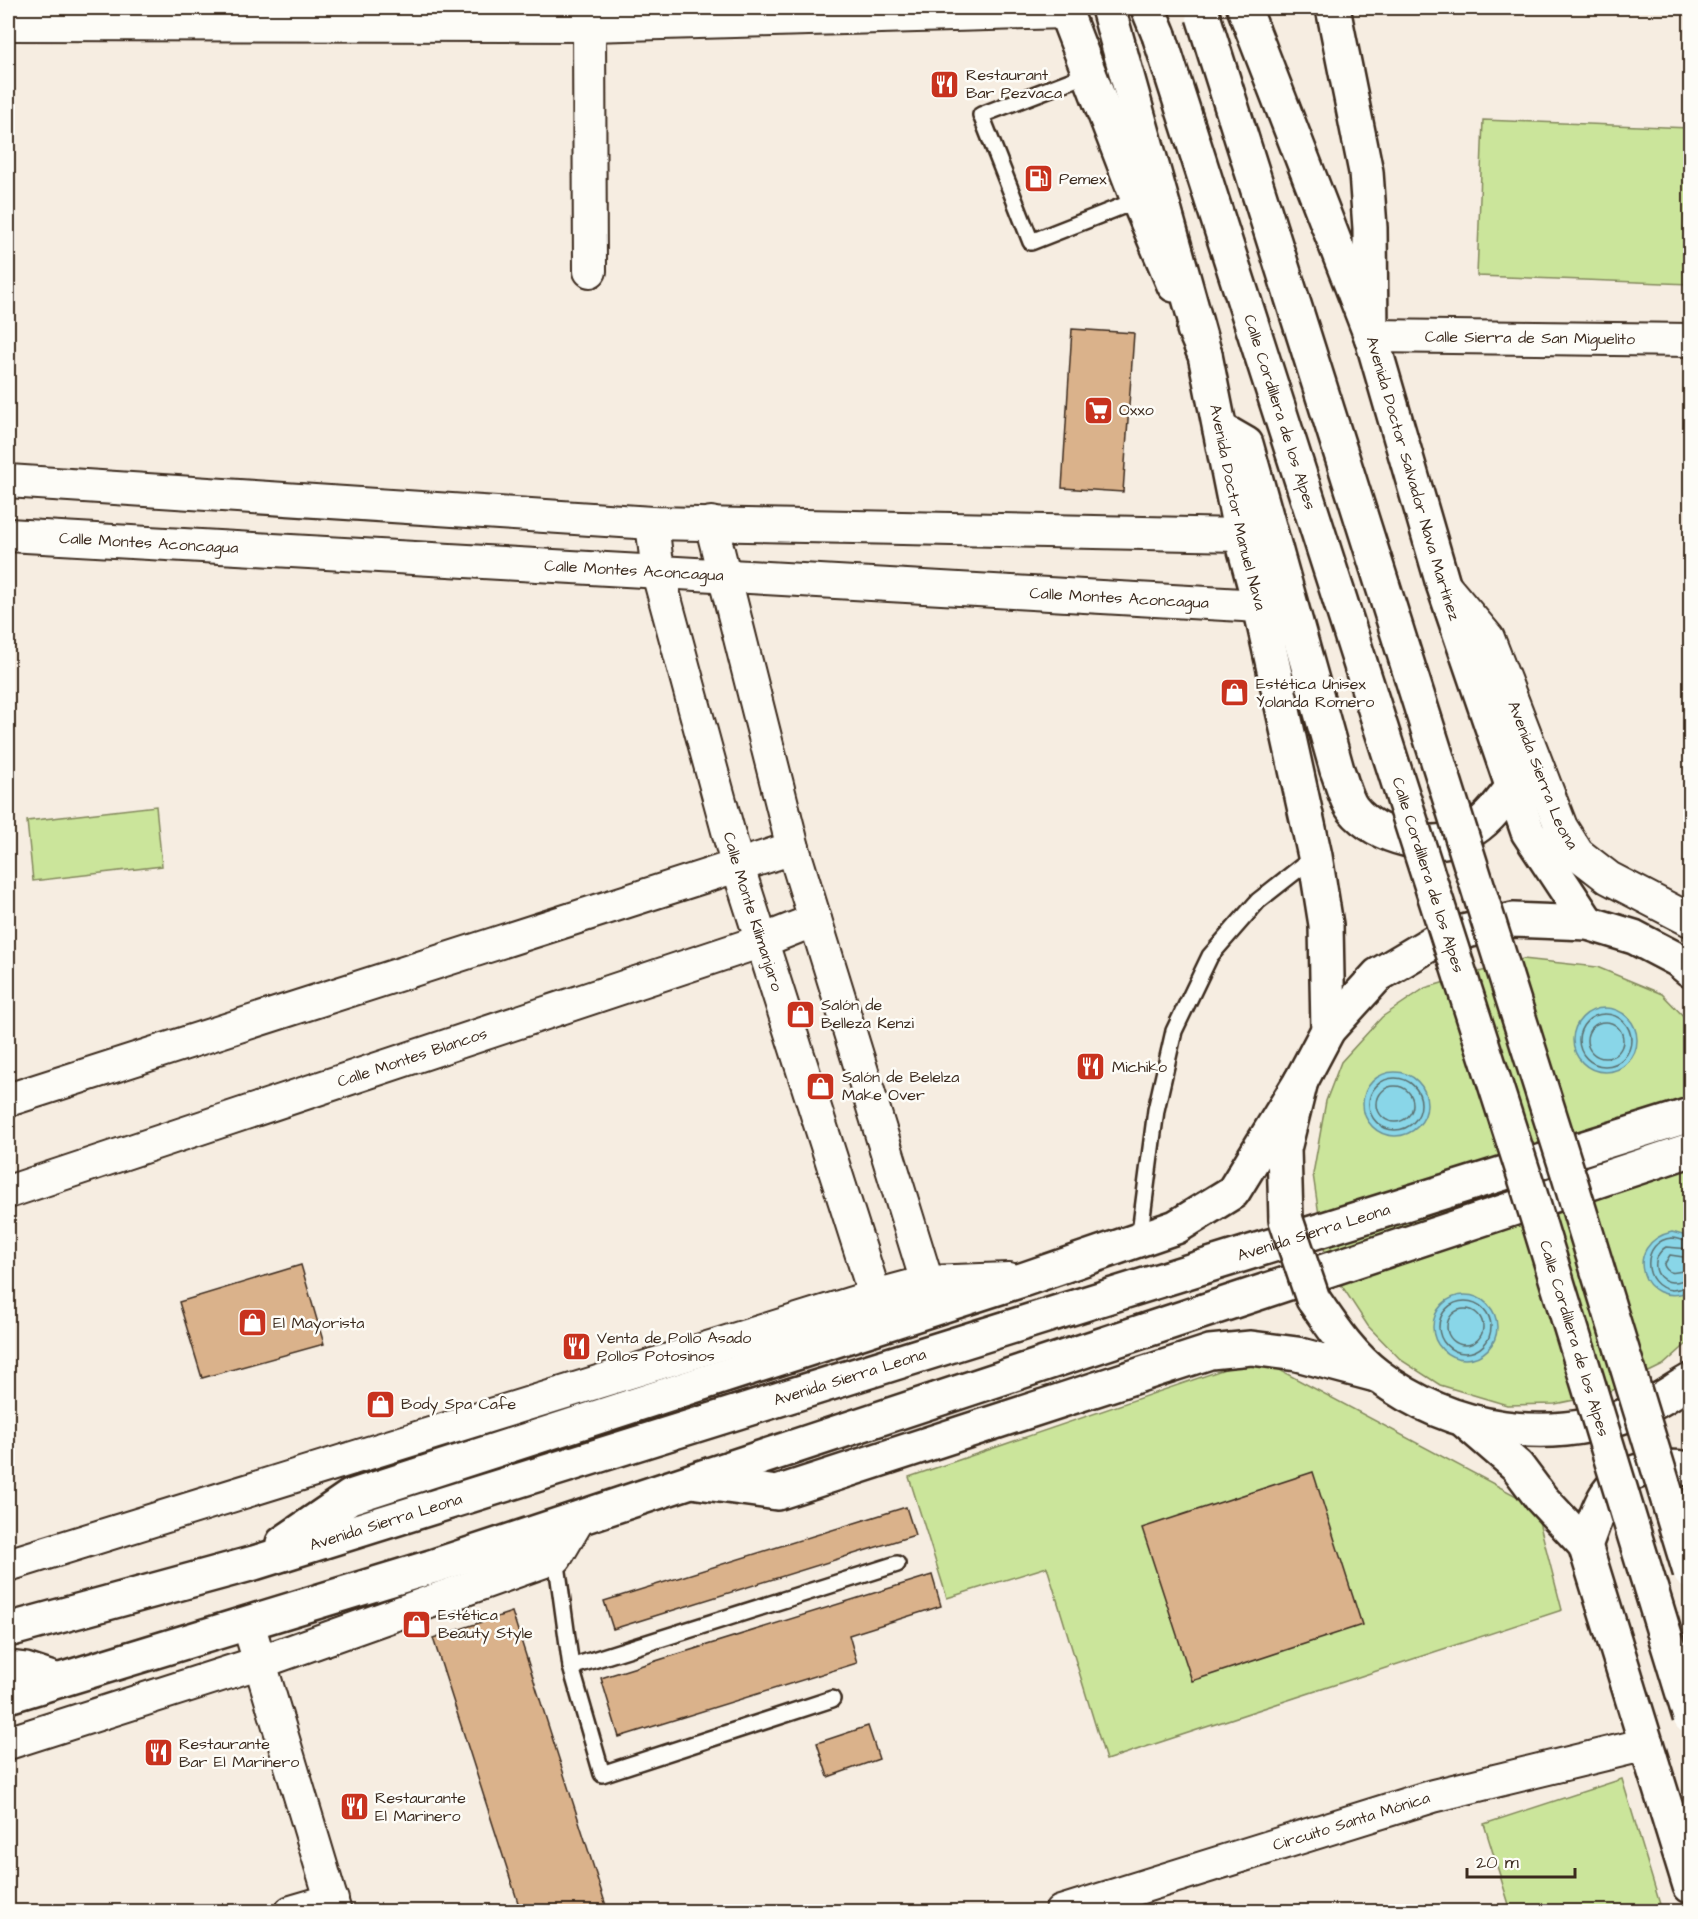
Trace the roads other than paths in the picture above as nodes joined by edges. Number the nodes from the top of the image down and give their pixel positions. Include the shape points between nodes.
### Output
1 (1108, 8) edge
2 (1244, 8) edge
3 (1333, 8) edge
4 (1065, 10) edge
5 (1201, 12) edge
6 (1154, 21) edge
7 (8, 24) edge
8 (589, 25) junction
9 (1088, 74) junction
10 (1138, 200) junction
11 (590, 271) dead end
12 (1371, 336) junction
13 (1690, 340) edge
14 (1205, 355) junction
15 (1220, 429) junction
16 (8, 481) edge
17 (652, 523) junction
18 (711, 523) junction
19 (8, 535) edge
20 (1241, 535) junction
21 (658, 573) junction
22 (723, 574) junction
23 (1443, 584) junction
24 (1260, 606) junction
25 (1512, 788) junction
26 (793, 848) junction
27 (1315, 856) junction
28 (737, 864) junction
29 (815, 920) junction
30 (1690, 920) edge
31 (1588, 923) junction
32 (762, 941) junction
33 (1690, 970) edge
34 (1328, 1030) junction
35 (1301, 1081) junction
36 (8, 1100) edge
37 (1690, 1115) edge
38 (1690, 1150) edge
39 (8, 1192) edge
40 (1139, 1240) junction
41 (1025, 1279) junction
42 (927, 1282) junction
43 (874, 1296) junction
44 (1376, 1375) junction
45 (1690, 1381) edge
46 (1466, 1422) junction
47 (1690, 1469) edge
48 (690, 1481) junction
49 (579, 1518) junction
50 (1585, 1545) junction
51 (556, 1557) junction
52 (254, 1563) junction
53 (897, 1564) dead end
54 (8, 1565) edge
55 (1690, 1572) edge
56 (248, 1623) junction
57 (8, 1630) edge
58 (261, 1662) junction
59 (571, 1667) junction
60 (8, 1668) edge
61 (55, 1680) junction
62 (8, 1696) edge
63 (832, 1699) dead end
64 (1690, 1717) edge
65 (8, 1743) edge
66 (1647, 1744) junction
67 (1690, 1886) edge
68 (334, 1906) edge
69 (291, 1911) edge
70 (1061, 1911) edge

1 - 14 main road
2 - 12 main road
3 - 12 main road, Avenida Doctor Salvador Nava Martínez via 1366,172
4 - 8 street
4 - 9 main road, Avenida Doctor Manuel Nava
5 - 55 main road, bridge
6 - 64 main road, Calle Cordillera de los Alpes, bridge via 1525,1175
7 - 8 street
8 - 11 street
9 - 10 main road, Avenida Doctor Manuel Nava
9 - 10 lane via 981,115 1031,242
10 - 14 main road, Avenida Doctor Manuel Nava
12 - 13 street, Calle Sierra de San Miguelito
12 - 23 main road, Avenida Doctor Salvador Nava Martínez
14 - 15 main road, Avenida Doctor Manuel Nava
15 - 20 main road, Avenida Doctor Manuel Nava
15 - 25 main road via 1246,444 1337,770 1352,808 1369,823 1402,838 1433,842 1465,835 1489,818
16 - 17 street
17 - 18 street
17 - 21 street, Calle Monte Kilimanjaro
18 - 20 street
18 - 22 street
19 - 21 street, Calle Montes Aconcagua
20 - 24 main road, Avenida Doctor Manuel Nava
21 - 22 street, Calle Montes Aconcagua
21 - 28 street, Calle Monte Kilimanjaro
22 - 24 street, Calle Montes Aconcagua
22 - 26 street
23 - 25 main road, Avenida Doctor Salvador Nava Martínez
23 - 30 street, Avenida Sierra Leona via 1488,638 1561,827 1578,854 1609,878
24 - 27 main road, Avenida Doctor Manuel Nava
25 - 31 main road, Avenida Doctor Salvador Nava Martínez via 1528,832
26 - 28 street
26 - 29 street
27 - 34 main road, Avenida Doctor Manuel Nava via 1326,925
27 - 40 lane via 1258,901 1210,956 1174,1031 1156,1110
28 - 32 street, Calle Monte Kilimanjaro
28 - 36 street
29 - 32 street, Calle Montes Blancos
29 - 42 street
31 - 33 main road via 1634,937
31 - 34 main road via 1514,920 1442,937 1378,975
32 - 39 street, Calle Montes Blancos
32 - 43 street, Calle Monte Kilimanjaro
34 - 35 main road
35 - 40 main road via 1233,1192 1176,1227
35 - 44 main road, bridge via 1284,1149 1286,1220 1313,1299 1341,1340
37 - 52 main road, Avenida Sierra Leona
38 - 48 main road
40 - 41 main road
41 - 42 street
41 - 52 main road via 350,1497
42 - 43 street
43 - 54 street
44 - 46 main road via 1415,1399
44 - 48 main road via 1262,1349 1210,1352 777,1493
45 - 46 main road via 1640,1410 1584,1428 1524,1431
46 - 50 main road via 1517,1466
47 - 50 main road via 1648,1467 1632,1473 1607,1494
48 - 49 main road
49 - 51 street
49 - 56 main road
50 - 66 main road
51 - 58 street
51 - 59 lane
52 - 57 main road, Avenida Sierra Leona
53 - 59 lane
56 - 58 street
56 - 61 main road
58 - 65 street
58 - 68 street
59 - 63 lane via 602,1774
60 - 61 main road
61 - 62 main road
66 - 67 main road
66 - 70 street, Circuito Santa Mónica via 1432,1796
68 - 69 street

